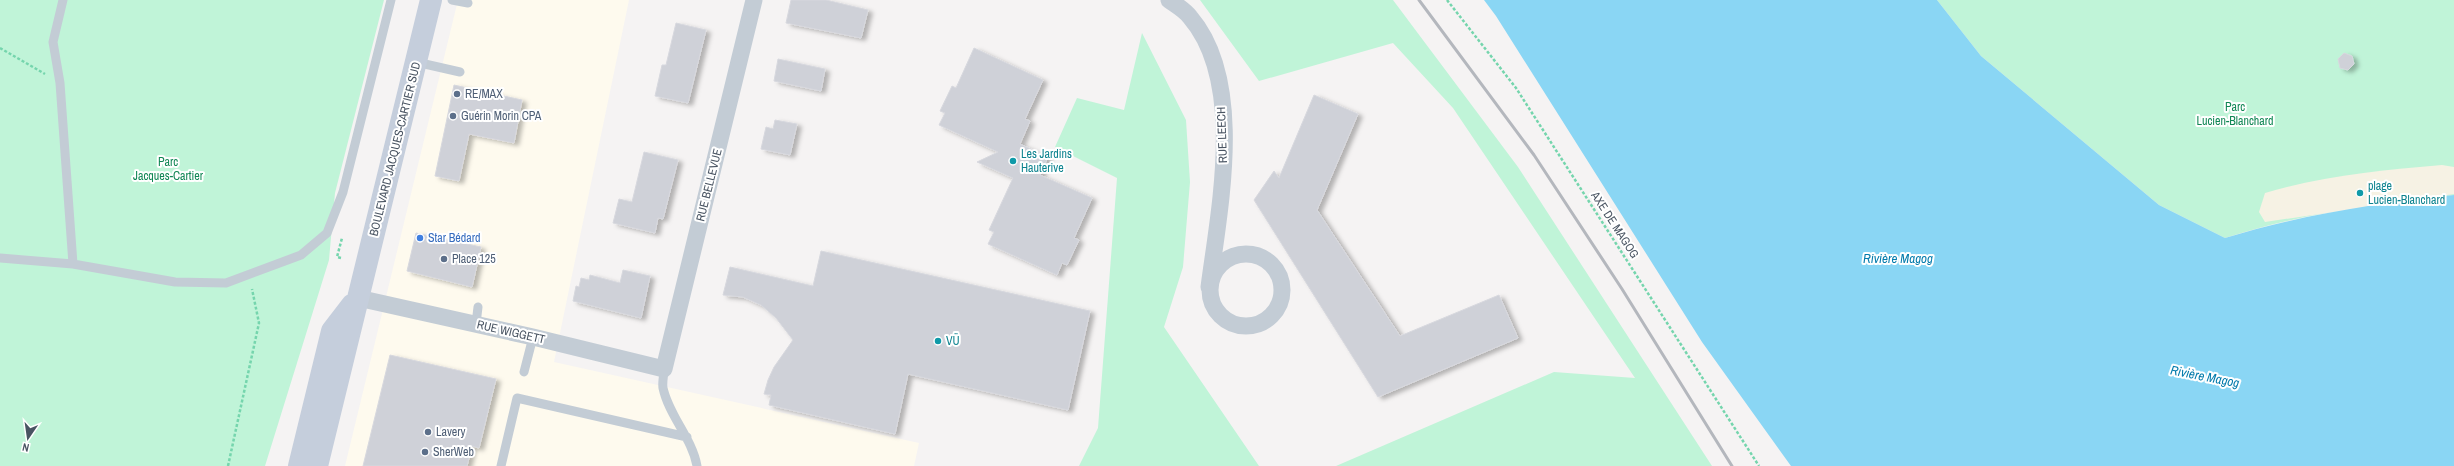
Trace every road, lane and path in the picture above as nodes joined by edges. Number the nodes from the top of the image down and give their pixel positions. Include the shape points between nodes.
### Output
1 (63, 0) edge
2 (391, 0) edge
3 (431, 0) edge
4 (452, 0) edge
5 (754, 0) edge
6 (1169, 0) edge
7 (1447, 0) edge
8 (468, 3) dead end
9 (0, 48) edge
10 (416, 62) junction
11 (460, 72) dead end
12 (60, 83) junction
13 (342, 237) dead end
14 (0, 258) edge
15 (342, 258) dead end
16 (73, 264) junction
17 (249, 275) junction
18 (1209, 287) junction
19 (358, 298) junction
20 (478, 307) dead end
21 (476, 324) junction
22 (533, 337) junction
23 (664, 369) junction
24 (524, 372) dead end
25 (687, 437) junction
26 (228, 466) edge
27 (299, 466) edge
28 (317, 466) edge
29 (501, 466) edge
30 (697, 466) edge
31 (1759, 466) edge

1 - 12 lane via 53,42
2 - 17 lane via 343,192 327,233 301,255
3 - 10 main road, BOULEVARD JACQUES-CARTIER SUD
4 - 8 lane
5 - 23 street, RUE BELLEVUE
6 - 18 street, RUE LEECH via 1190,16 1207,42 1217,71 1225,154
7 - 31 path, AXE DE MAGOG via 1516,88
9 - 12 path
10 - 11 lane
10 - 19 main road, BOULEVARD JACQUES-CARTIER SUD
12 - 16 lane
13 - 15 path via 337,257
14 - 16 lane
16 - 17 lane via 175,282 226,284
17 - 26 path via 259,323
18 - 18 street, RUE LEECH via 1210,300 1216,312 1237,326 1250,327 1272,316 1280,305 1283,293 1276,269 1266,260 1248,254 1230,257 1219,265 1212,275
19 - 21 street, RUE WIGGETT
19 - 27 main road, BOULEVARD JACQUES-CARTIER SUD via 332,331
19 - 28 main road, BOULEVARD JACQUES-CARTIER SUD
20 - 21 lane
21 - 22 street, RUE WIGGETT
22 - 23 street, RUE WIGGETT
22 - 24 lane
23 - 25 lane via 662,387
25 - 29 lane via 517,398
25 - 30 lane

